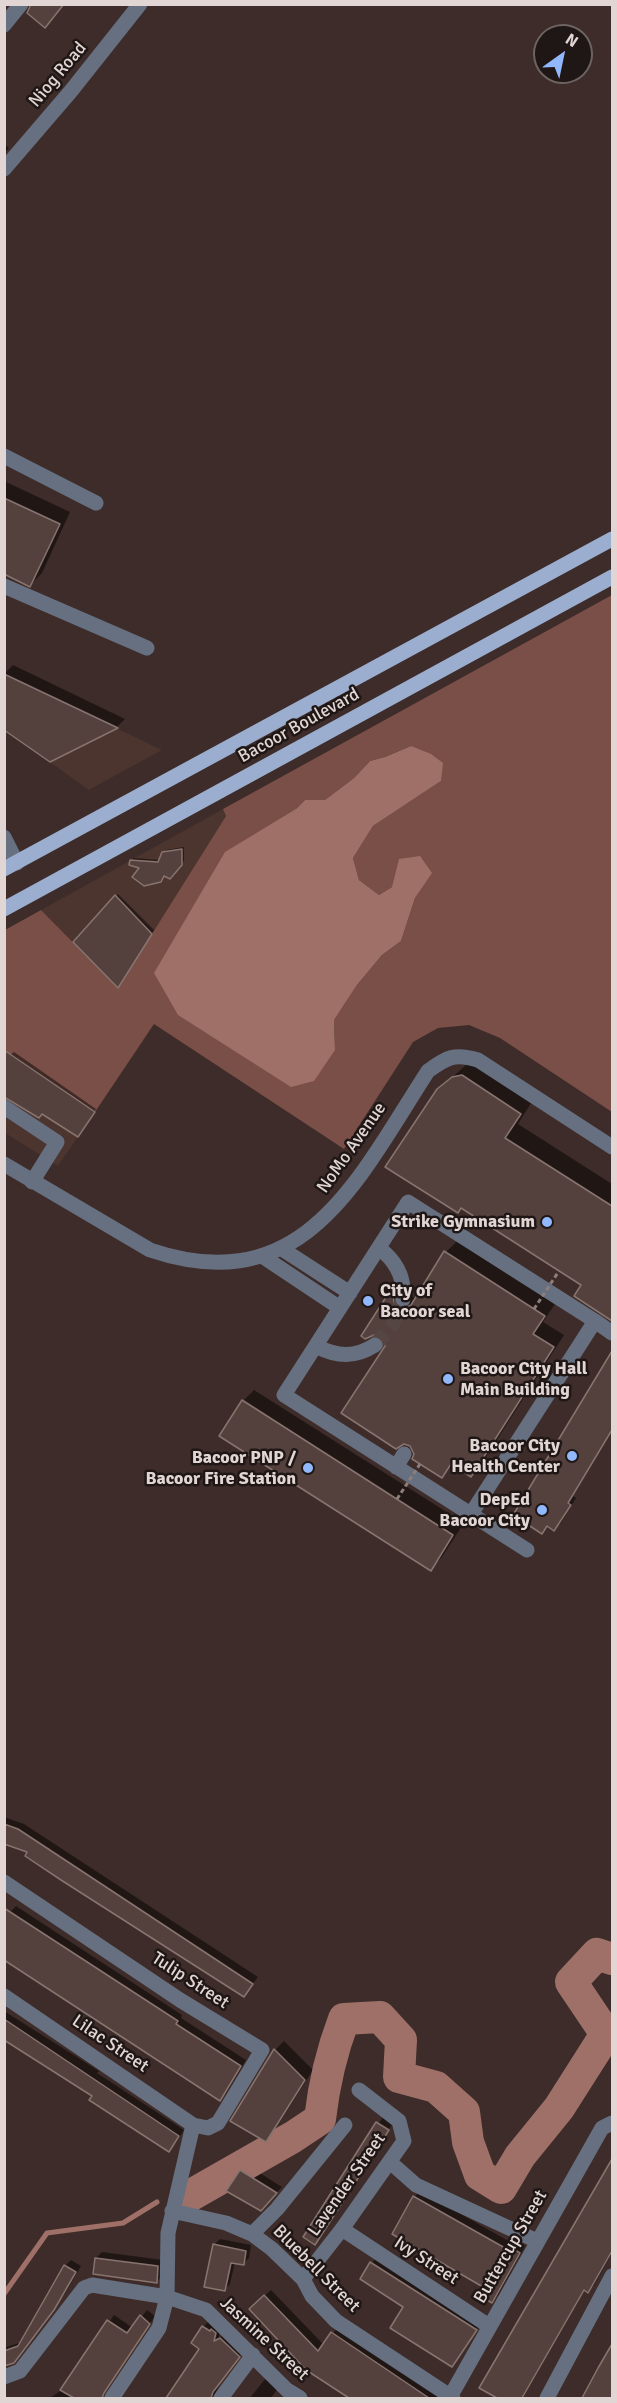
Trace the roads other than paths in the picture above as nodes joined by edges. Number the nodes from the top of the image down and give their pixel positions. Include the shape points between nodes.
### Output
1 (140, 4) edge
2 (17, 6) edge
3 (4, 25) edge
4 (10, 151) edge
5 (4, 169) edge
6 (4, 456) edge
7 (96, 503) dead end
8 (612, 539) edge
9 (612, 577) edge
10 (4, 586) edge
11 (147, 648) dead end
12 (4, 837) edge
13 (11, 866) edge
14 (4, 909) edge
15 (4, 1107) edge
16 (612, 1147) edge
17 (4, 1164) edge
18 (32, 1182) junction
19 (379, 1248) junction
20 (282, 1249) junction
21 (262, 1256) junction
22 (350, 1293) junction
23 (403, 1299) tunnel mouth
24 (340, 1308) junction
25 (595, 1322) junction
26 (612, 1333) edge
27 (316, 1346) junction
28 (375, 1346) tunnel mouth
29 (471, 1514) junction
30 (527, 1550) dead end
31 (4, 1882) edge
32 (4, 1996) edge
33 (359, 2090) dead end
34 (612, 2123) edge
35 (194, 2125) junction
36 (345, 2125) dead end
37 (390, 2162) junction
38 (172, 2211) junction
39 (342, 2229) junction
40 (252, 2234) junction
41 (537, 2241) junction
42 (612, 2276) edge
43 (303, 2279) junction
44 (167, 2297) junction
45 (489, 2326) junction
46 (253, 2355) junction
47 (4, 2377) edge
48 (289, 2396) edge
49 (112, 2398) edge
50 (221, 2398) edge
51 (452, 2398) edge
52 (547, 2398) edge

1 - 4 street, Niog Road via 71,92
2 - 3 street
4 - 5 street, Niog Road
6 - 7 street
8 - 13 main road, Bacoor Boulevard
9 - 14 main road, Bacoor Boulevard
10 - 11 street
12 - 13 street
15 - 18 street via 57,1142
16 - 20 street, NoMo Avenue via 478,1060 463,1056 446,1058 428,1071 334,1207 313,1229
17 - 18 street, NoMo Avenue
18 - 21 street, NoMo Avenue via 125,1237 174,1258 218,1263
19 - 22 street
19 - 23 street via 398,1268
19 - 25 street via 408,1202
20 - 21 street, NoMo Avenue
20 - 22 street
21 - 24 street
22 - 24 street
24 - 27 street
25 - 26 street
25 - 29 street
27 - 28 street via 343,1356 363,1353
27 - 29 street via 284,1395 400,1460
29 - 30 street
31 - 35 street, Tulip Street via 262,2050 218,2123 208,2128
32 - 35 street, Lilac Street
33 - 37 street, Lavender Street via 399,2121 404,2140
34 - 41 street, Buttercup Street via 602,2128
35 - 38 street
36 - 40 street
37 - 39 street, Lavender Street
37 - 41 street via 416,2185
38 - 40 street, Bluebell Street via 226,2223
38 - 44 street
39 - 43 street, Lavender Street
39 - 45 street, Ivy Street
40 - 43 street, Bluebell Street
41 - 45 street, Buttercup Street
42 - 52 street
43 - 51 street, Bluebell Street via 312,2296 336,2321
44 - 46 street, Jasmine Street via 206,2310
44 - 47 street, Jasmine Street via 87,2286 20,2371
44 - 49 street via 159,2328
45 - 51 street, Buttercup Street
46 - 48 street, Jasmine Street
46 - 50 street

